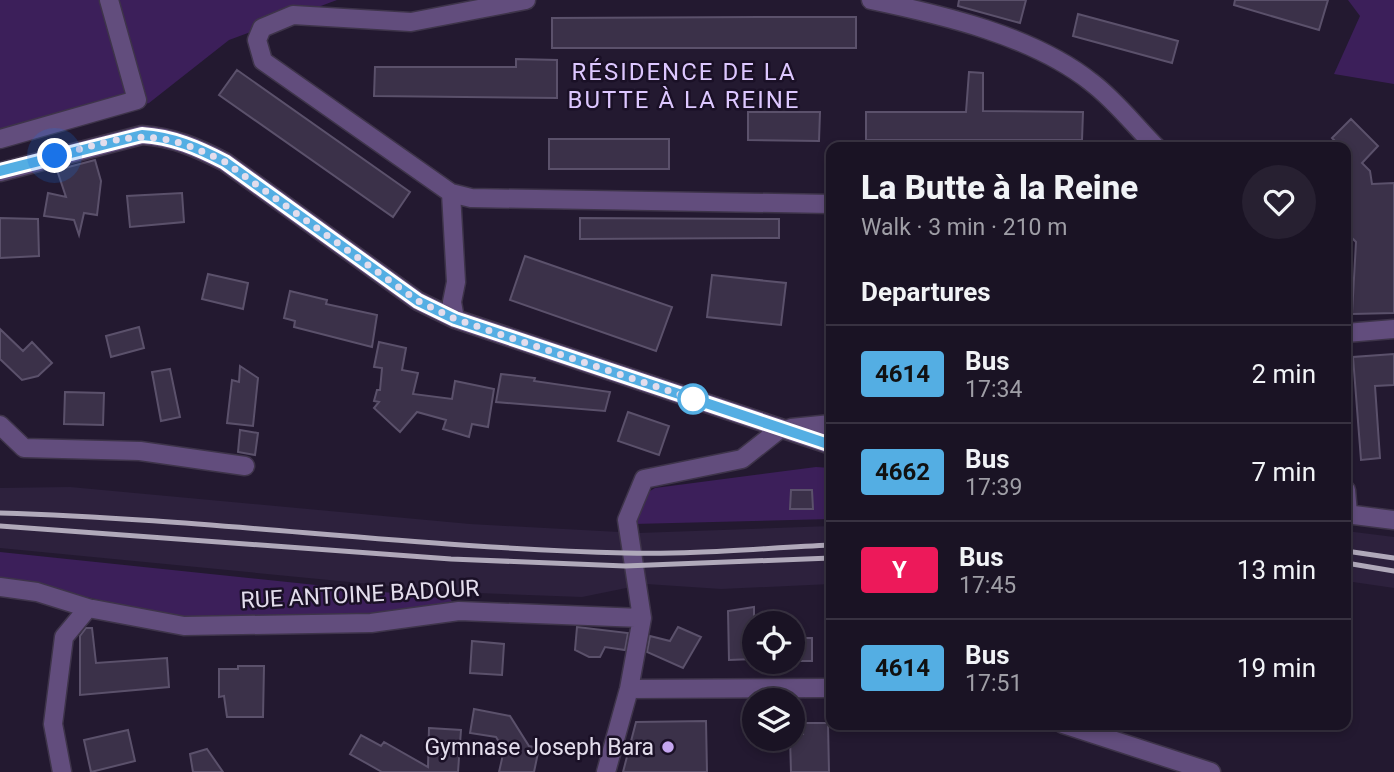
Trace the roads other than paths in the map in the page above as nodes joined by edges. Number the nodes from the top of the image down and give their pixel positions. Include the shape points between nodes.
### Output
1 (109, 0) edge
2 (526, 0) edge
3 (871, 0) edge
4 (0, 139) edge
5 (1151, 142) edge
6 (0, 172) edge
7 (451, 193) junction
8 (826, 204) edge
9 (455, 319) junction
10 (1394, 329) edge
11 (1351, 333) edge
12 (826, 424) edge
13 (0, 425) edge
14 (780, 429) junction
15 (826, 443) edge
16 (245, 466) dead end
17 (1351, 515) edge
18 (1394, 520) edge
19 (0, 587) edge
20 (88, 608) junction
21 (642, 618) junction
22 (826, 688) edge
23 (629, 689) junction
24 (1082, 730) edge
25 (62, 772) edge
26 (606, 772) edge
27 (1211, 772) edge

1 - 4 street via 138,100
2 - 7 street via 411,22 293,15 262,28 257,40 263,61
3 - 5 street via 1012,38 1042,51 1092,82
6 - 9 street via 142,135 192,145 225,162 418,301
7 - 8 street via 471,198
7 - 9 street
9 - 14 street
10 - 11 street
12 - 14 street
13 - 16 street via 24,448 140,451
14 - 15 street
14 - 21 street via 742,459 644,479 627,520
17 - 18 street
19 - 20 street, RUE ANTOINE BADOUR via 37,592
20 - 21 street, RUE ANTOINE BADOUR via 184,626 371,623 459,611
20 - 25 street via 64,638 54,724
21 - 23 street
22 - 23 street
23 - 26 street
24 - 27 street

